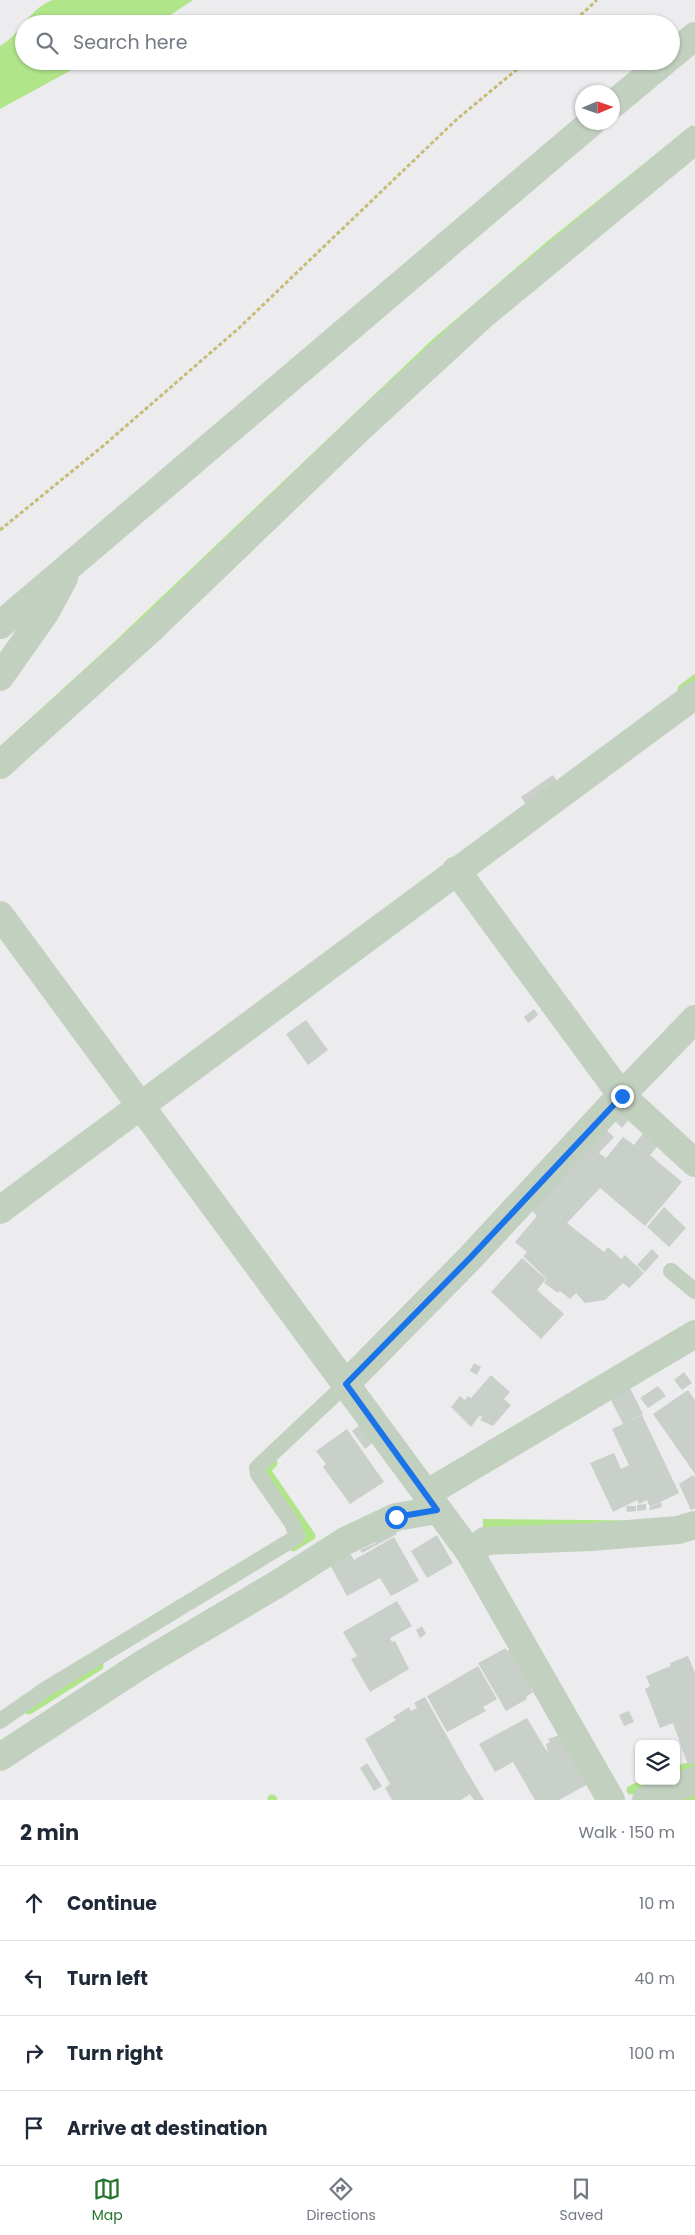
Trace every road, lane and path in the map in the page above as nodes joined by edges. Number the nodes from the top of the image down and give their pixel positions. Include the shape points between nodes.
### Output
1 (597, 0) edge
2 (581, 15) edge
3 (695, 36) edge
4 (680, 48) edge
5 (516, 70) edge
6 (654, 70) edge
7 (620, 98) edge
8 (583, 130) edge
9 (695, 140) edge
10 (0, 530) edge
11 (71, 565) junction
12 (0, 625) edge
13 (0, 677) edge
14 (695, 695) edge
15 (0, 765) edge
16 (456, 870) junction
17 (0, 915) edge
18 (695, 1020) edge
19 (622, 1096) junction
20 (141, 1105) junction
21 (695, 1163) edge
22 (0, 1210) edge
23 (671, 1271) dead end
24 (695, 1291) edge
25 (695, 1334) edge
26 (346, 1384) junction
27 (432, 1502) junction
28 (695, 1525) edge
29 (470, 1554) junction
30 (0, 1721) edge
31 (0, 1757) edge
32 (695, 1780) edge
33 (611, 1800) edge
34 (646, 1800) edge

1 - 2 path
3 - 4 street
5 - 10 path via 457,119 240,328
6 - 7 street
8 - 11 street
9 - 15 street via 483,315 152,628
11 - 12 street
11 - 13 street via 45,613
14 - 16 street
16 - 19 street
16 - 20 street
17 - 20 street
18 - 19 street
19 - 21 street
19 - 26 street
20 - 22 street
20 - 26 street
23 - 24 lane
25 - 27 street
26 - 27 street
26 - 30 lane via 256,1468 292,1523 295,1538 46,1689
27 - 29 street
27 - 31 street via 345,1541 144,1663
28 - 29 street via 678,1530 591,1537 485,1541
29 - 33 street
32 - 34 street

